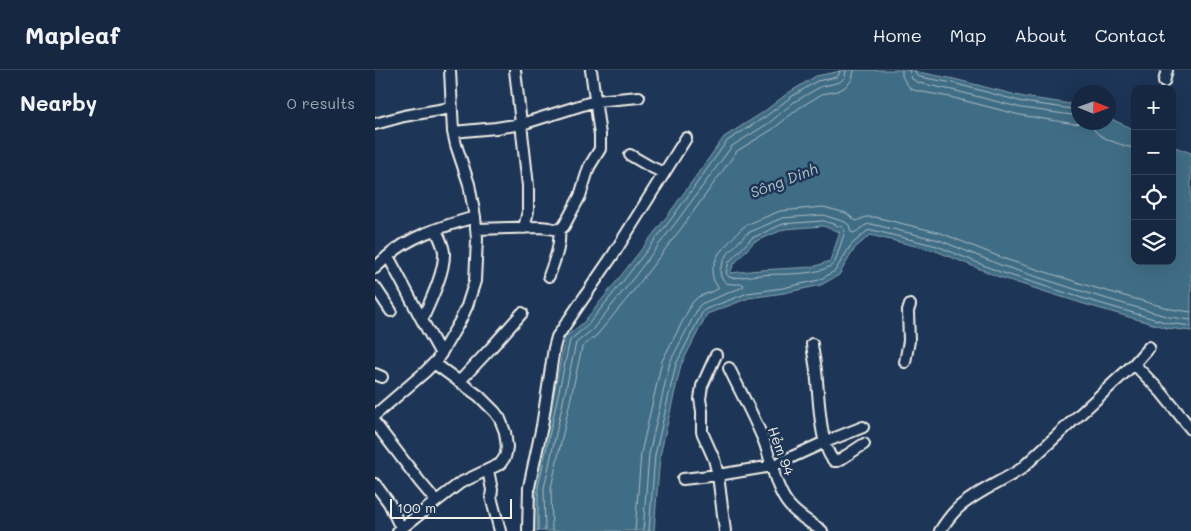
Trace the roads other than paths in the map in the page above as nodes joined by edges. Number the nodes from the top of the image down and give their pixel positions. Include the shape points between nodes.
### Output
1 (449, 70) edge
2 (515, 70) edge
3 (591, 70) edge
4 (1167, 70) edge
5 (1164, 82) dead end
6 (639, 98) dead end
7 (595, 101) junction
8 (451, 108) junction
9 (375, 124) edge
10 (522, 124) junction
11 (453, 132) junction
12 (686, 138) dead end
13 (630, 155) dead end
14 (664, 173) junction
15 (475, 217) junction
16 (525, 228) junction
17 (477, 229) junction
18 (436, 230) junction
19 (559, 230) junction
20 (388, 256) junction
21 (375, 268) edge
22 (549, 276) dead end
23 (375, 287) edge
24 (910, 305) dead end
25 (391, 311) dead end
26 (522, 313) dead end
27 (422, 320) junction
28 (811, 344) dead end
29 (1149, 347) dead end
30 (441, 354) junction
31 (717, 355) dead end
32 (905, 362) dead end
33 (434, 363) junction
34 (1134, 364) junction
35 (729, 368) dead end
36 (459, 382) junction
37 (375, 415) edge
38 (375, 423) edge
39 (863, 427) dead end
40 (1191, 428) edge
41 (825, 442) junction
42 (864, 444) dead end
43 (772, 466) junction
44 (488, 470) junction
45 (718, 475) junction
46 (683, 479) dead end
47 (375, 484) edge
48 (436, 500) junction
49 (400, 529) edge
50 (500, 531) edge
51 (528, 531) edge
52 (725, 531) edge
53 (823, 531) edge
54 (940, 531) edge

1 - 8 street
2 - 10 street
3 - 7 street
4 - 5 street
6 - 7 street
7 - 10 street
7 - 19 street via 600,149 589,167 580,196
8 - 9 street
8 - 11 street
10 - 11 street
10 - 16 street via 529,192
11 - 15 street
12 - 14 street
13 - 14 street
14 - 51 street via 557,337 529,487
15 - 17 street
15 - 18 street
16 - 17 street
16 - 19 street
17 - 30 street via 472,293
18 - 20 street via 404,244
18 - 27 street via 443,246 443,261
19 - 22 street via 559,248
20 - 21 street
20 - 27 street
23 - 25 street
24 - 32 street
26 - 36 street
27 - 30 street
28 - 41 street
29 - 34 street
30 - 33 street
31 - 45 street via 700,399 702,432
33 - 36 street
33 - 37 street
34 - 40 street
34 - 54 street via 1021,470 961,505
35 - 43 street, Hẻm 94
36 - 44 street via 484,399 502,425 507,447 505,457 500,464
38 - 48 street
39 - 41 street
41 - 42 street via 835,462
41 - 43 street
43 - 45 street
43 - 53 street, Hẻm 94 via 790,507
44 - 48 street via 460,482
44 - 50 street
45 - 46 street
45 - 52 street
47 - 49 street via 386,497
48 - 49 street

